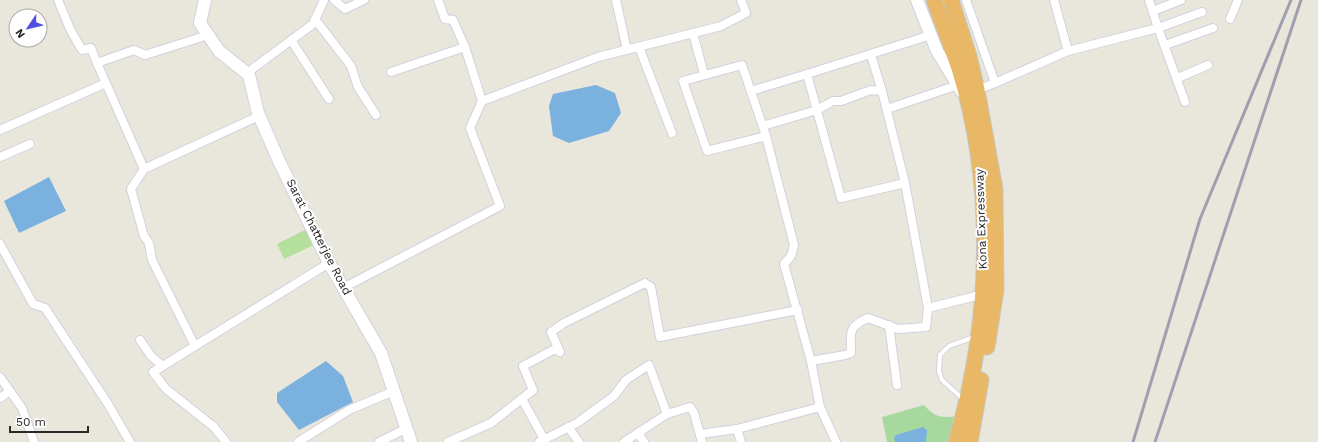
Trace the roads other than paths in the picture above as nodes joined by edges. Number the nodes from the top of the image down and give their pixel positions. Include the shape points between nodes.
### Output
1 (58, 0) edge
2 (205, 0) edge
3 (324, 0) edge
4 (334, 0) edge
5 (364, 0) edge
6 (438, 0) edge
7 (616, 0) edge
8 (741, 0) edge
9 (917, 0) edge
10 (934, 0) edge
11 (951, 0) edge
12 (966, 0) edge
13 (1054, 0) edge
14 (1149, 0) edge
15 (1181, 0) edge
16 (1238, 0) edge
17 (1153, 11) junction
18 (1202, 12) dead end
19 (315, 19) junction
20 (1230, 20) dead end
21 (1158, 28) junction
22 (1213, 28) dead end
23 (693, 34) junction
24 (208, 35) junction
25 (931, 36) junction
26 (291, 40) junction
27 (1166, 45) junction
28 (639, 47) junction
29 (465, 48) junction
30 (627, 50) junction
31 (1068, 51) junction
32 (871, 55) junction
33 (97, 63) junction
34 (1208, 65) dead end
35 (391, 72) dead end
36 (248, 74) junction
37 (704, 74) junction
38 (807, 74) junction
39 (1178, 78) junction
40 (106, 83) junction
41 (995, 83) junction
42 (967, 90) junction
43 (751, 91) junction
44 (882, 91) junction
45 (329, 100) dead end
46 (482, 101) junction
47 (1185, 102) dead end
48 (887, 109) junction
49 (817, 110) junction
50 (376, 115) dead end
51 (259, 116) junction
52 (763, 126) junction
53 (0, 130) edge
54 (672, 133) dead end
55 (766, 136) junction
56 (30, 144) dead end
57 (0, 156) edge
58 (144, 169) junction
59 (905, 183) junction
60 (0, 244) edge
61 (329, 263) junction
62 (343, 288) junction
63 (984, 294) junction
64 (928, 308) junction
65 (798, 310) junction
66 (889, 325) junction
67 (978, 336) junction
68 (140, 340) dead end
69 (196, 346) junction
70 (811, 361) junction
71 (163, 366) junction
72 (0, 377) edge
73 (897, 385) dead end
74 (10, 391) junction
75 (394, 391) junction
76 (0, 398) edge
77 (522, 399) junction
78 (966, 402) junction
79 (820, 407) junction
80 (667, 414) junction
81 (568, 427) junction
82 (407, 428) junction
83 (737, 429) junction
84 (638, 433) junction
85 (701, 438) edge
86 (542, 441) edge
87 (34, 442) edge
88 (130, 442) edge
89 (226, 442) edge
90 (298, 442) edge
91 (379, 442) edge
92 (411, 442) edge
93 (448, 442) edge
94 (579, 442) edge
95 (624, 442) edge
96 (644, 442) edge
97 (741, 442) edge
98 (836, 442) edge
99 (956, 442) edge
100 (970, 442) edge

1 - 33 street via 82,50 91,48
2 - 24 street via 200,23
3 - 19 street
4 - 5 street via 345,9
6 - 29 street via 445,19 453,20
7 - 30 street
8 - 23 street via 746,13 720,26
9 - 25 street
10 - 42 highway, Kona Expressway
11 - 42 highway, Kona Expressway via 969,56
12 - 41 street
13 - 31 street
14 - 17 street
15 - 17 street
16 - 20 street
17 - 21 street
18 - 21 street
19 - 26 street via 313,24
19 - 50 street via 351,66 358,87
21 - 27 street
21 - 31 street
22 - 27 street
23 - 28 street
23 - 37 street
24 - 33 street via 145,55 134,50
24 - 36 street via 219,51
25 - 32 street
25 - 42 street via 937,51
26 - 36 street
26 - 45 street
27 - 39 street
28 - 30 street
28 - 54 street
29 - 35 street
29 - 46 street
30 - 46 street via 598,57
31 - 41 street
32 - 38 street
32 - 44 street
33 - 40 street
34 - 39 street
36 - 51 street, Sarat Chatterjee Road
37 - 43 street via 742,65
37 - 55 street via 682,81 707,151
38 - 43 street
38 - 49 street
39 - 47 street
40 - 53 street
40 - 58 street
41 - 42 street
42 - 48 street
42 - 63 highway, Kona Expressway via 980,170
42 - 100 highway, Kona Expressway via 995,189 996,290
43 - 52 street
44 - 48 street
44 - 49 street via 871,90 841,101 834,100
46 - 62 street via 470,128 500,206
48 - 59 street
49 - 52 street
49 - 59 street via 841,198
51 - 58 street
51 - 61 street, Sarat Chatterjee Road
52 - 55 street
55 - 65 street via 794,245 791,256 784,264
56 - 57 street
58 - 69 street via 131,189 132,196 144,236 149,242 152,260
59 - 64 street
60 - 88 street via 33,304 45,308
61 - 62 street, Sarat Chatterjee Road
61 - 69 street
62 - 75 street, Sarat Chatterjee Road via 382,353
63 - 64 street
63 - 67 highway, Kona Expressway
64 - 66 street via 926,327 898,329
65 - 70 street
65 - 77 street via 660,337 650,287 645,283 551,332 560,352 555,349 523,366 533,390
66 - 70 street via 868,318 856,323 850,334 851,353
66 - 73 street
67 - 78 highway, Kona Expressway via 973,375
67 - 78 lane via 949,346 940,355 939,371 942,380
68 - 71 street via 151,356
69 - 71 street
70 - 79 street
71 - 89 street via 153,372 166,389 214,428
72 - 74 street
74 - 76 street
74 - 87 street via 22,408
75 - 82 street, Sarat Chatterjee Road
75 - 90 street via 349,410
77 - 86 street
77 - 93 street via 491,423
78 - 99 highway, Kona Expressway
79 - 83 street
79 - 98 street
80 - 81 street via 649,365 626,380 614,396
80 - 84 street
80 - 85 street via 690,407
81 - 86 street
81 - 94 street
82 - 91 street
82 - 92 street, Sarat Chatterjee Road
83 - 85 street
83 - 97 street
84 - 95 street
84 - 96 street

